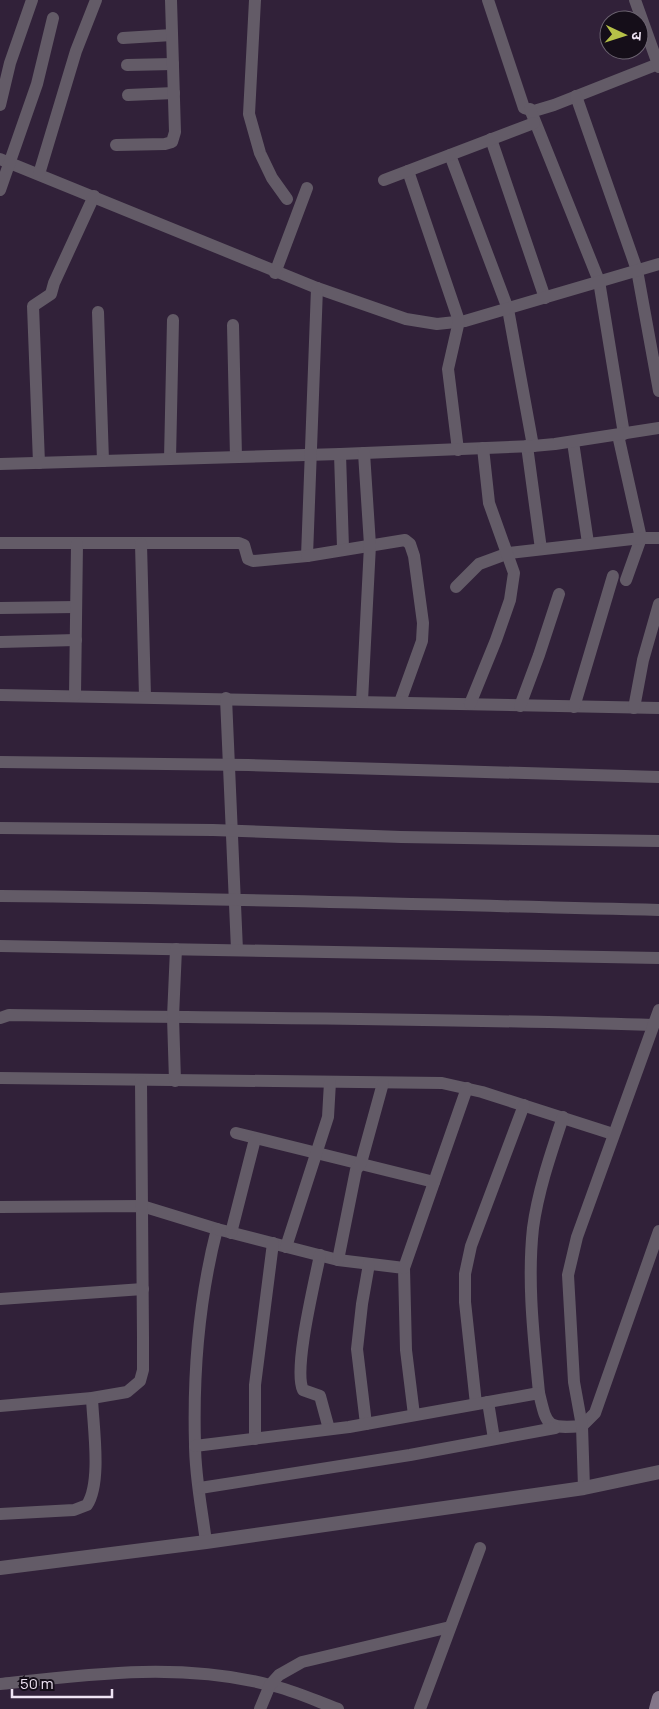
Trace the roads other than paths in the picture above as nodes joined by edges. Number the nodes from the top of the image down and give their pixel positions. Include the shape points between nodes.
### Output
1 (32, 0) edge
2 (96, 0) edge
3 (171, 0) edge
4 (255, 0) edge
5 (488, 0) edge
6 (635, 0) edge
7 (53, 18) dead end
8 (172, 35) junction
9 (123, 38) dead end
10 (173, 64) junction
11 (127, 65) dead end
12 (658, 66) edge
13 (174, 93) junction
14 (128, 95) dead end
15 (576, 96) junction
16 (0, 105) edge
17 (530, 109) junction
18 (534, 123) junction
19 (491, 139) junction
20 (116, 145) dead end
21 (450, 155) junction
22 (5, 161) edge
23 (408, 171) junction
24 (39, 174) junction
25 (384, 180) dead end
26 (307, 188) dead end
27 (0, 190) edge
28 (94, 196) junction
29 (287, 199) dead end
30 (659, 264) edge
31 (637, 270) junction
32 (275, 273) junction
33 (599, 281) junction
34 (317, 288) junction
35 (545, 298) junction
36 (508, 309) junction
37 (98, 312) dead end
38 (173, 320) dead end
39 (460, 321) junction
40 (233, 325) dead end
41 (659, 391) edge
42 (659, 428) edge
43 (621, 434) junction
44 (573, 442) junction
45 (530, 446) junction
46 (483, 448) junction
47 (458, 450) junction
48 (364, 453) junction
49 (340, 454) junction
50 (310, 455) junction
51 (236, 457) junction
52 (170, 459) junction
53 (104, 461) junction
54 (39, 463) junction
55 (0, 464) edge
56 (641, 538) junction
57 (659, 538) edge
58 (0, 543) edge
59 (588, 543) junction
60 (77, 544) junction
61 (141, 544) junction
62 (370, 546) junction
63 (343, 548) junction
64 (541, 549) junction
65 (509, 553) junction
66 (307, 556) junction
67 (613, 576) dead end
68 (626, 580) dead end
69 (456, 587) dead end
70 (559, 594) dead end
71 (659, 604) edge
72 (76, 607) junction
73 (0, 608) edge
74 (76, 640) junction
75 (0, 642) edge
76 (0, 695) edge
77 (75, 695) junction
78 (145, 697) junction
79 (226, 698) junction
80 (362, 701) junction
81 (400, 702) junction
82 (470, 704) junction
83 (520, 706) junction
84 (574, 707) junction
85 (634, 708) junction
86 (659, 708) edge
87 (0, 762) edge
88 (230, 764) junction
89 (659, 777) edge
90 (0, 828) edge
91 (231, 831) junction
92 (659, 841) edge
93 (0, 896) edge
94 (235, 900) junction
95 (659, 910) edge
96 (0, 946) edge
97 (176, 949) junction
98 (237, 950) junction
99 (659, 958) edge
100 (659, 1010) edge
101 (173, 1017) junction
102 (0, 1018) edge
103 (654, 1025) junction
104 (0, 1078) edge
105 (141, 1081) junction
106 (175, 1081) junction
107 (330, 1082) junction
108 (383, 1082) junction
109 (467, 1088) junction
110 (524, 1105) junction
111 (563, 1117) junction
112 (236, 1133) dead end
113 (612, 1134) junction
114 (255, 1139) junction
115 (317, 1152) junction
116 (361, 1163) junction
117 (434, 1182) junction
118 (142, 1206) junction
119 (0, 1207) edge
120 (217, 1229) junction
121 (659, 1231) edge
122 (231, 1233) junction
123 (273, 1243) junction
124 (286, 1247) junction
125 (320, 1255) junction
126 (338, 1260) junction
127 (369, 1264) junction
128 (404, 1268) junction
129 (143, 1289) junction
130 (0, 1299) edge
131 (540, 1393) junction
132 (92, 1398) junction
133 (482, 1403) junction
134 (0, 1406) edge
135 (414, 1415) junction
136 (366, 1424) junction
137 (582, 1426) junction
138 (555, 1428) junction
139 (329, 1429) junction
140 (254, 1439) junction
141 (494, 1439) junction
142 (195, 1446) junction
143 (659, 1472) edge
144 (200, 1488) junction
145 (584, 1488) junction
146 (0, 1514) edge
147 (206, 1542) junction
148 (480, 1548) dead end
149 (0, 1568) edge
150 (450, 1627) junction
151 (0, 1684) edge
152 (270, 1685) junction
153 (659, 1698) edge
154 (260, 1709) edge
155 (338, 1709) edge
156 (420, 1709) edge
157 (656, 1709) edge

1 - 16 street via 10,63
2 - 24 street via 76,51
3 - 8 street
4 - 29 street via 249,114 260,153
5 - 17 street via 524,108
6 - 12 street
7 - 22 street via 37,84
8 - 9 street
8 - 10 street
10 - 11 street
10 - 13 street
12 - 15 street
13 - 14 street
13 - 20 street via 175,132 172,142
15 - 17 street via 534,111
15 - 31 street
17 - 18 street
18 - 19 street
18 - 33 street
19 - 21 street
19 - 35 street
21 - 23 street
21 - 36 street
22 - 24 street
22 - 27 street
23 - 25 street
23 - 39 street
24 - 28 street
26 - 32 street
28 - 32 street
28 - 54 street via 52,294 32,306
30 - 31 street
31 - 33 street
31 - 41 street
32 - 34 street
33 - 35 street
33 - 43 street
34 - 39 street via 406,319 437,324
34 - 50 street
35 - 36 street
36 - 39 street
36 - 45 street
37 - 53 street
38 - 52 street
39 - 47 street via 448,369
40 - 51 street
42 - 43 street
43 - 44 street
43 - 56 street
44 - 45 street
44 - 59 street
45 - 46 street
45 - 64 street
46 - 47 street
46 - 65 street via 489,503
47 - 48 street
48 - 49 street
48 - 62 street
49 - 50 street
49 - 63 street
50 - 51 street
50 - 66 street
51 - 52 street
52 - 53 street
53 - 54 street
54 - 55 street
56 - 57 street
56 - 59 street
56 - 68 street
58 - 60 street
59 - 64 street
60 - 61 street
60 - 72 street
61 - 66 street via 239,543 244,545 248,559 253,561
61 - 78 street
62 - 63 street
62 - 80 street
62 - 81 street via 405,540 414,556 423,623 422,641
63 - 66 street
64 - 65 street
65 - 69 street via 479,564
65 - 82 street via 514,573 510,600
67 - 84 street
70 - 83 street
71 - 85 street
72 - 73 street
72 - 74 street
74 - 75 street
74 - 77 street
76 - 77 street
77 - 78 street
78 - 79 street
79 - 80 street
79 - 88 street
80 - 81 street
81 - 82 street
82 - 83 street
83 - 84 street
84 - 85 street
85 - 86 street
87 - 88 street
88 - 89 street
88 - 91 street
90 - 91 street
91 - 92 street
91 - 94 street
93 - 94 street
94 - 95 street
94 - 98 street
96 - 97 street
97 - 98 street
97 - 101 street
98 - 99 street
100 - 103 street
101 - 102 street via 9,1015
101 - 103 street via 484,1019
101 - 106 street
103 - 113 street
104 - 105 street
105 - 106 street
105 - 118 street
106 - 107 street
107 - 108 street
107 - 115 street via 328,1117
108 - 109 street via 442,1083
108 - 116 street
109 - 110 street
109 - 117 street
110 - 111 street
110 - 133 street via 471,1246 465,1274 464,1302
111 - 113 street
111 - 131 street via 533,1228 531,1275
112 - 114 street
113 - 137 street via 577,1237 568,1275 574,1382
114 - 115 street
114 - 122 street
115 - 116 street
115 - 124 street
116 - 117 street
116 - 126 street via 356,1170
117 - 128 street
118 - 119 street
118 - 120 street
118 - 129 street
120 - 122 street
120 - 142 street via 203,1292 195,1385
121 - 137 street via 595,1413
122 - 123 street
123 - 124 street
123 - 140 street via 254,1385
124 - 125 street
125 - 126 street
125 - 139 street via 303,1343 300,1380 303,1390 322,1399
126 - 127 street
127 - 128 street
127 - 136 street via 358,1349
128 - 135 street via 406,1350
129 - 130 street
129 - 132 street via 143,1370 140,1381 127,1392
131 - 133 street
131 - 138 street via 546,1420
132 - 134 street
132 - 146 street via 93,1491 87,1505 74,1510
133 - 135 street
133 - 141 street
135 - 136 street
136 - 139 street
137 - 138 street
137 - 145 street
138 - 141 street
139 - 140 street
140 - 142 street
141 - 144 street
142 - 144 street
143 - 145 street
144 - 147 street
145 - 147 street
147 - 149 street
148 - 150 street
150 - 152 street via 302,1662
150 - 156 street
151 - 152 street via 77,1674 190,1672
152 - 154 street
152 - 155 street
153 - 157 main road

